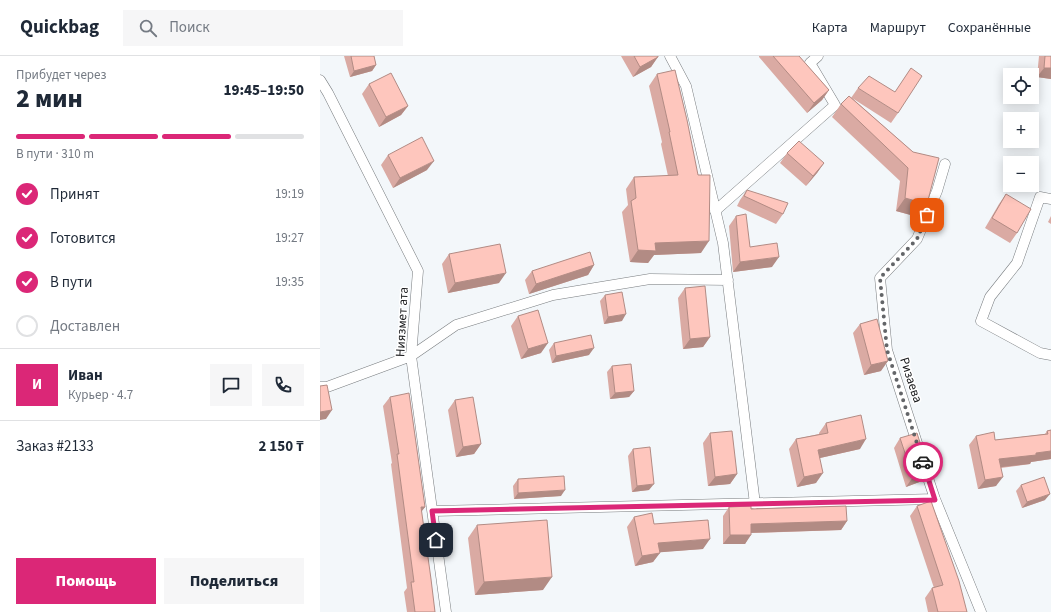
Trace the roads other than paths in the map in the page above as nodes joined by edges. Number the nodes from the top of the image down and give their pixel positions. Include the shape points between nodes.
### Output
1 (670, 56) edge
2 (818, 56) edge
3 (320, 80) edge
4 (945, 164) dead end
5 (1051, 199) edge
6 (715, 211) junction
7 (728, 280) junction
8 (1051, 355) edge
9 (411, 356) junction
10 (320, 387) edge
11 (935, 500) junction
12 (755, 504) junction
13 (432, 511) junction
14 (446, 612) edge
15 (981, 612) edge

1 - 6 street via 686,86
2 - 6 street via 810,63 835,105
3 - 9 street, Ниязмет ата via 418,271
4 - 11 street, Ризаева via 917,239 880,278 887,350
5 - 8 street via 1040,197 1017,264 990,297 981,321 1040,353
6 - 7 street
7 - 9 street via 650,279 553,295 456,325
7 - 12 street
9 - 10 street via 327,387
9 - 13 street, Ниязмет ата
11 - 12 street
11 - 15 street, Ризаева
12 - 13 street
13 - 14 street, Ниязмет ата

